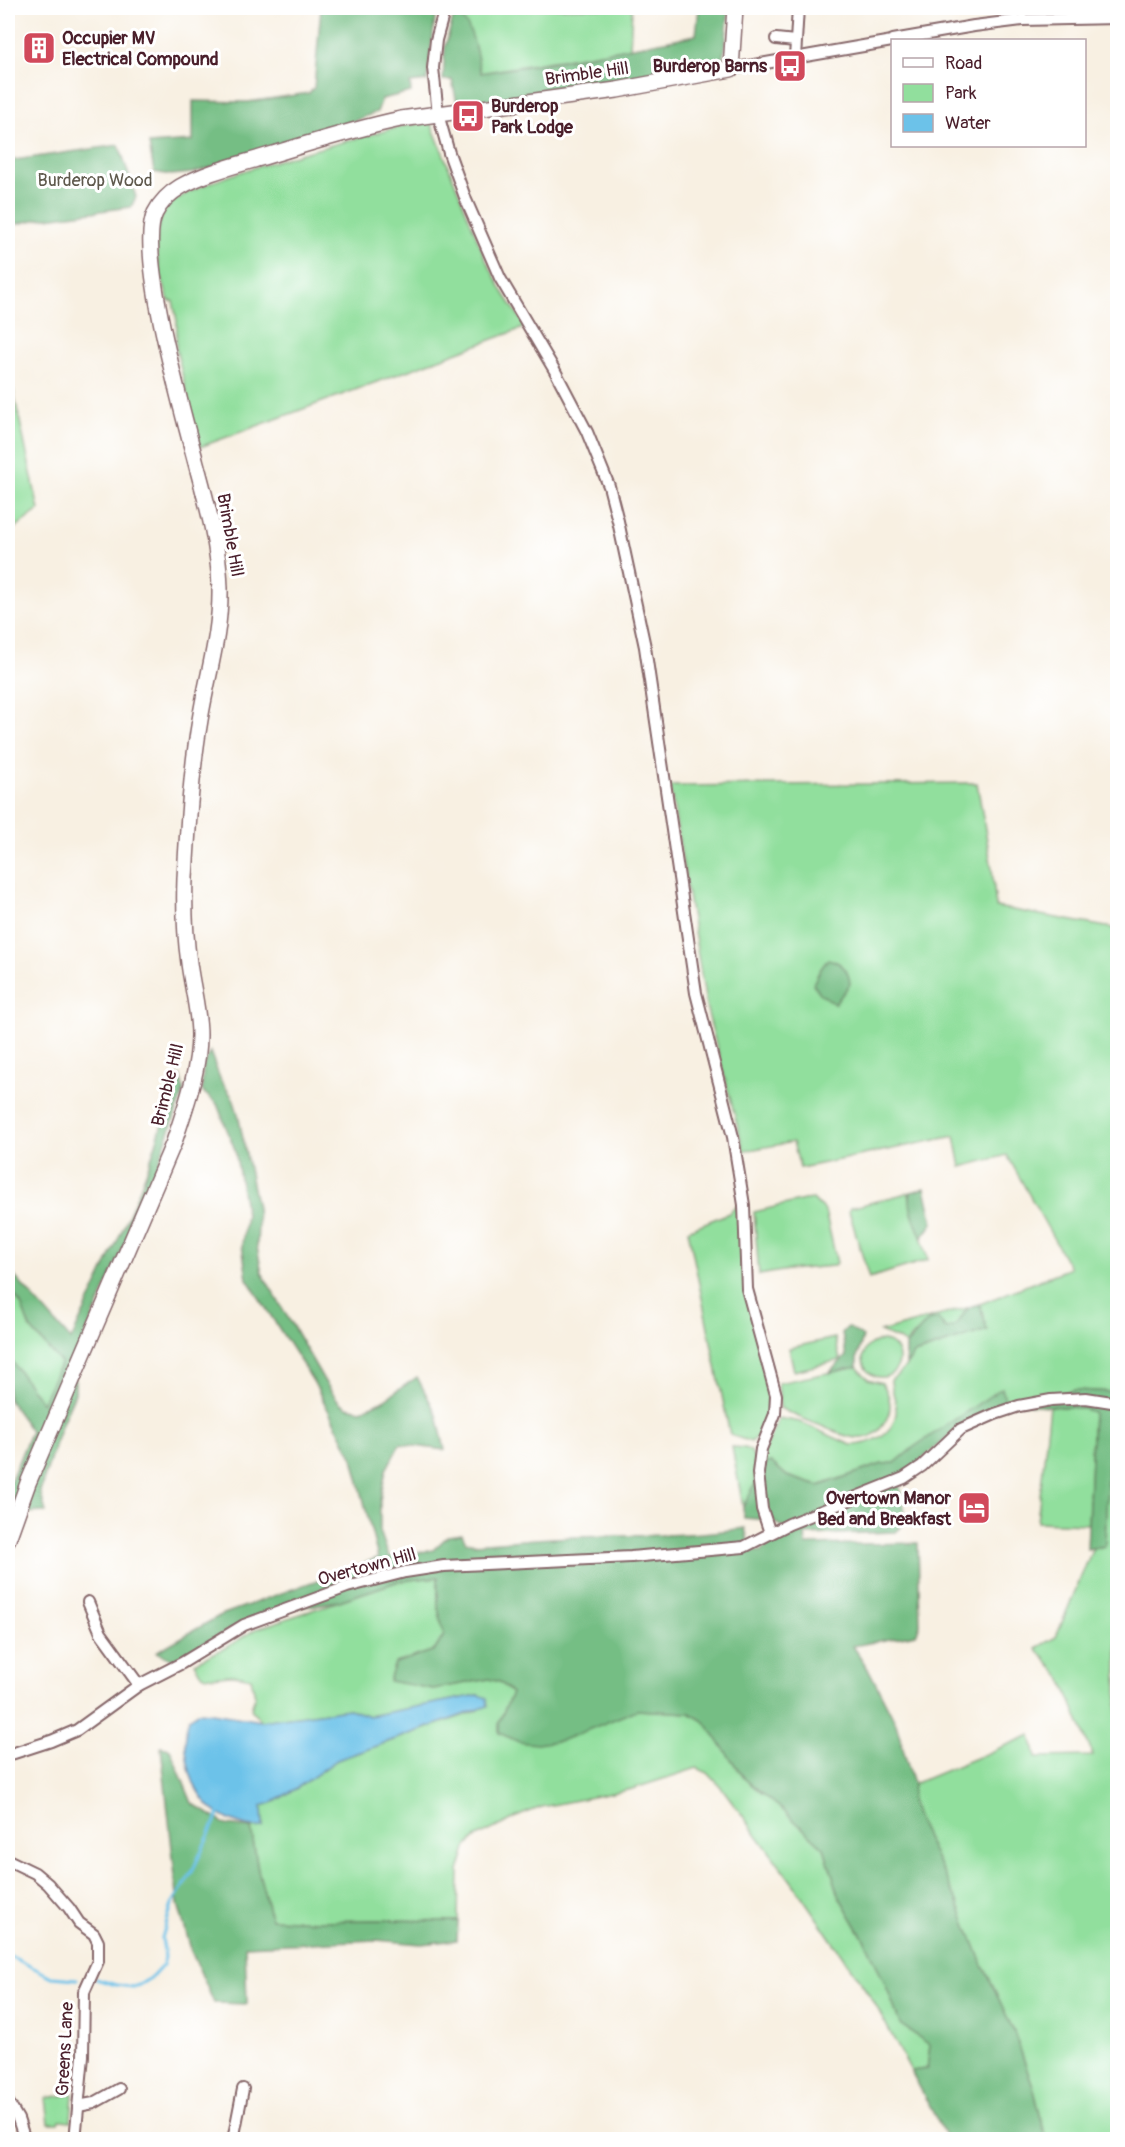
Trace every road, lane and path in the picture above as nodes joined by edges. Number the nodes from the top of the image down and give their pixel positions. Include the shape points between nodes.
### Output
1 (445, 8) edge
2 (735, 8) edge
3 (798, 8) edge
4 (1118, 18) edge
5 (776, 39) dead end
6 (904, 39) edge
7 (795, 41) junction
8 (891, 41) edge
9 (795, 58) junction
10 (731, 69) junction
11 (438, 114) junction
12 (1118, 1403) edge
13 (770, 1533) junction
14 (8, 1539) edge
15 (88, 1602) dead end
16 (139, 1685) junction
17 (8, 1755) edge
18 (8, 1860) edge
19 (119, 2089) dead end
20 (243, 2089) dead end
21 (8, 2102) edge
22 (78, 2106) junction
23 (25, 2139) edge
24 (75, 2139) edge
25 (233, 2139) edge

1 - 11 street via 433,68
2 - 10 main road
3 - 7 street
4 - 6 street via 1022,20
5 - 7 street
7 - 9 street
8 - 9 street
9 - 10 street
10 - 11 main road, Brimble Hill via 617,90
11 - 13 street via 448,153 500,278 587,432 609,486 618,521 645,647 696,993 734,1137 744,1205 747,1289 776,1395 775,1414 761,1449 758,1473 763,1515
11 - 14 main road, Brimble Hill via 347,132 209,174 170,194 152,220 153,276 213,531 220,589 217,637 193,761 186,876 186,933 199,1022 198,1054 174,1142 28,1483
12 - 13 street, Overtown Hill via 1086,1398 1051,1400 995,1414 961,1429 904,1478
13 - 16 street, Overtown Hill via 735,1548 471,1564 387,1576 253,1621
15 - 16 street via 101,1633
16 - 17 street, Overtown Hill via 77,1730
18 - 22 street, Greens Lane via 48,1884 98,1942 98,1961 84,1992
19 - 22 street, Greens Lane via 94,2103
20 - 25 street
21 - 23 street
22 - 24 street, Greens Lane

